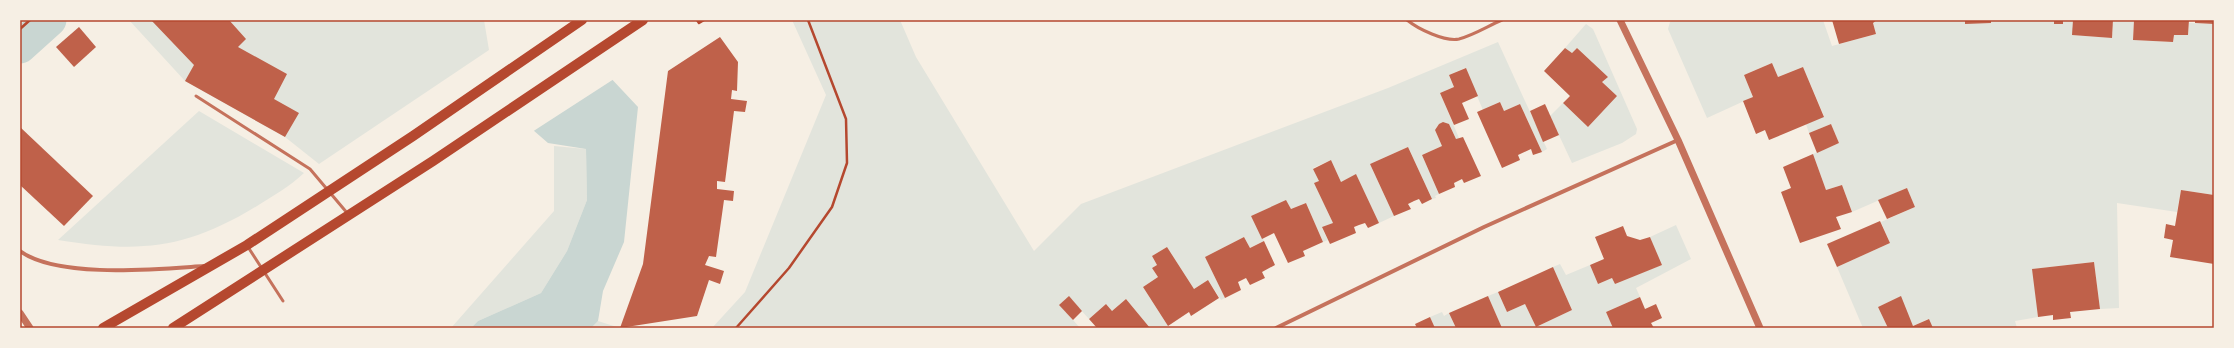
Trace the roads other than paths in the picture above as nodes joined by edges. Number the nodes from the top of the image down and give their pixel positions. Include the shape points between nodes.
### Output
1 (582, 20) edge
2 (643, 20) edge
3 (1407, 20) edge
4 (1502, 20) edge
5 (1620, 20) edge
6 (196, 96) dead end
7 (1678, 140) junction
8 (330, 190) junction
9 (349, 215) junction
10 (247, 245) junction
11 (20, 251) edge
12 (209, 266) junction
13 (263, 270) junction
14 (283, 301) dead end
15 (20, 313) edge
16 (30, 328) edge
17 (103, 328) edge
18 (173, 328) edge
19 (1276, 328) edge
20 (1760, 328) edge

1 - 8 main road
2 - 9 main road
3 - 4 lane via 1423,31 1458,39
5 - 7 street
6 - 8 lane via 310,169
7 - 19 street via 1484,228
7 - 20 street
8 - 9 lane
8 - 10 main road
9 - 13 main road
10 - 12 main road
10 - 13 lane
11 - 12 street via 58,265 90,269 126,271
12 - 17 main road
13 - 14 lane
13 - 18 main road
15 - 16 street

